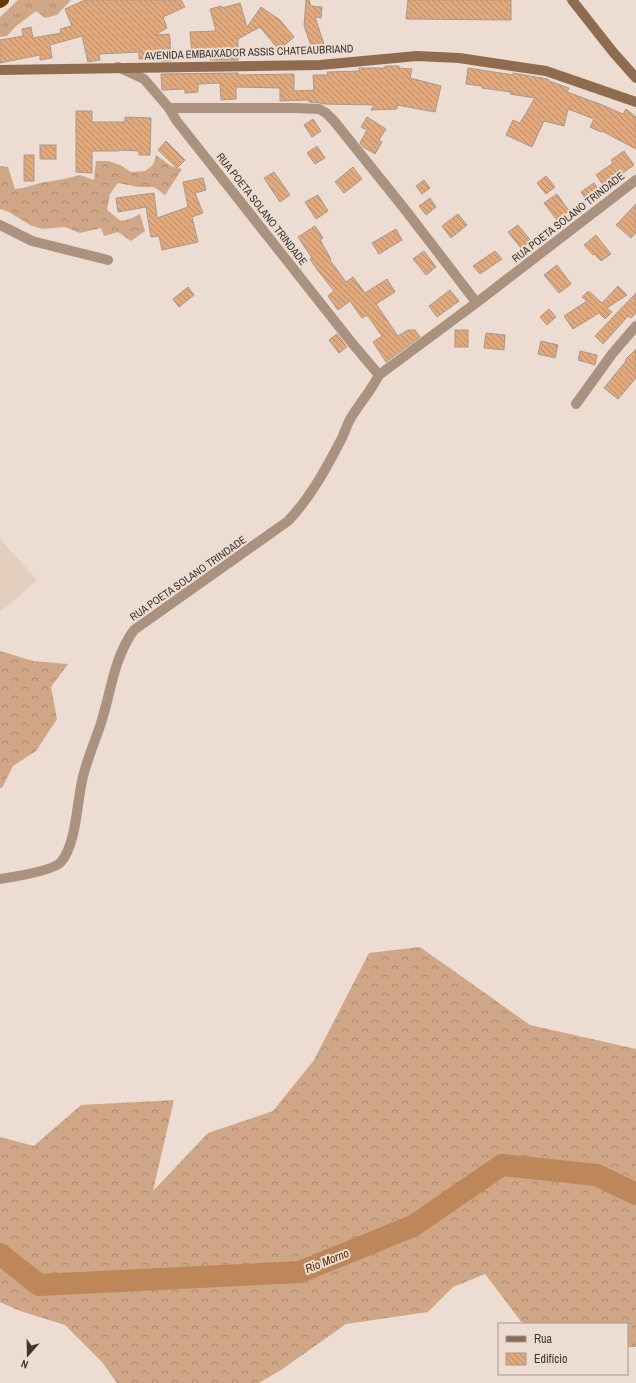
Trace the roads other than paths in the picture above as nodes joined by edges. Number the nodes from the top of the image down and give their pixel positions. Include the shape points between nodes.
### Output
1 (3, 0) edge
2 (572, 0) edge
3 (0, 2) edge
4 (118, 67) junction
5 (0, 70) edge
6 (636, 78) edge
7 (636, 102) edge
8 (169, 108) junction
9 (636, 180) edge
10 (0, 225) edge
11 (108, 260) dead end
12 (476, 302) junction
13 (636, 326) edge
14 (380, 375) junction
15 (576, 404) dead end
16 (0, 879) edge

1 - 3 highway
2 - 6 main road
4 - 5 main road, AVENIDA EMBAIXADOR ASSIS CHATEAUBRIAND
4 - 7 main road, AVENIDA EMBAIXADOR ASSIS CHATEAUBRIAND via 320,65 417,56 458,58 546,72
4 - 8 street, RUA POETA SOLANO TRINDADE via 144,79
8 - 12 street via 295,108 319,109 326,113
8 - 14 street, RUA POETA SOLANO TRINDADE via 352,343
9 - 12 street, RUA POETA SOLANO TRINDADE
10 - 11 street via 32,241
12 - 14 street, RUA POETA SOLANO TRINDADE
13 - 15 street
14 - 16 street, RUA POETA SOLANO TRINDADE via 351,416 318,481 300,509 288,521 134,630 120,654 82,780 66,854 60,864

